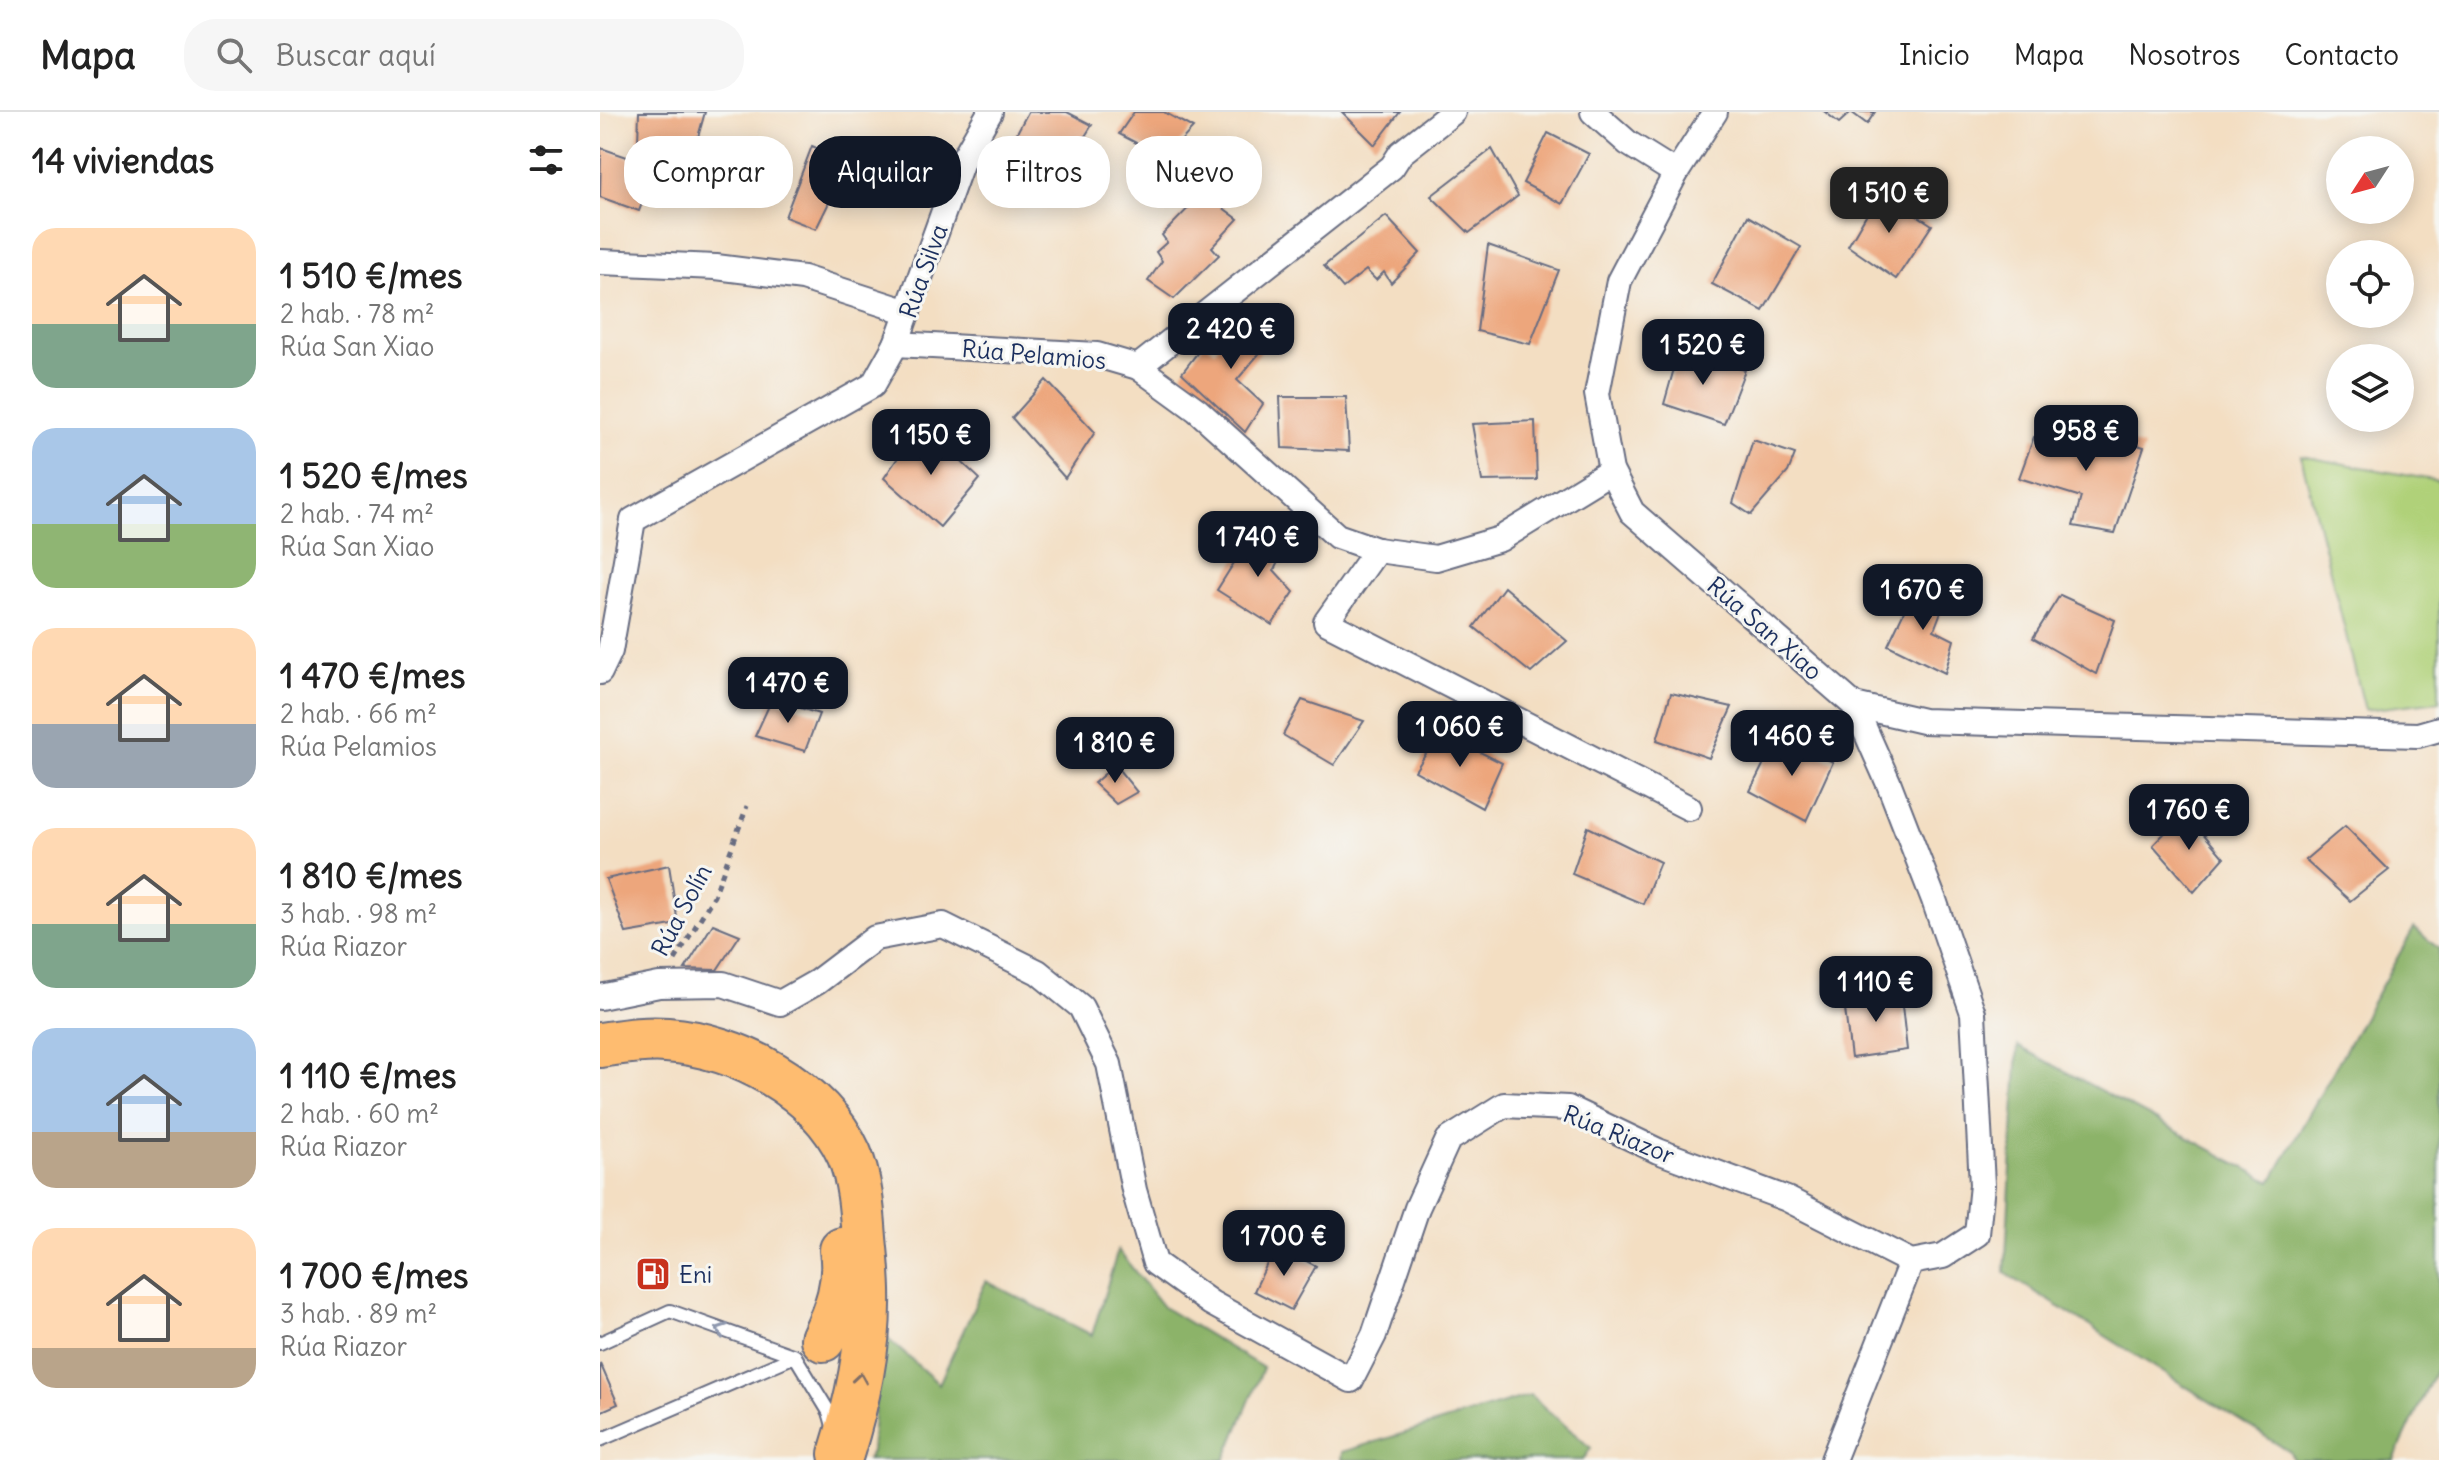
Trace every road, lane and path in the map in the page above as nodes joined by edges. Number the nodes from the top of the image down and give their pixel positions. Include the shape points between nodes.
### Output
1 (990, 112) edge
2 (1453, 112) edge
3 (1593, 112) edge
4 (1715, 112) edge
5 (1676, 173) junction
6 (600, 262) edge
7 (908, 312) junction
8 (896, 344) junction
9 (1138, 367) junction
10 (1611, 471) junction
11 (1377, 550) junction
12 (600, 672) edge
13 (1854, 705) junction
14 (2439, 729) edge
15 (747, 806) dead end
16 (1689, 808) dead end
17 (659, 985) junction
18 (600, 997) edge
19 (600, 1045) edge
20 (600, 1071) edge
21 (1911, 1262) junction
22 (868, 1305) junction
23 (600, 1343) edge
24 (809, 1347) junction
25 (600, 1440) edge
26 (840, 1457) edge
27 (1833, 1460) edge

1 - 7 street, Rúa Silva via 962,161
2 - 9 street via 1401,153 1392,167
3 - 5 street via 1628,143
4 - 5 street, Rúa San Xiao
5 - 10 street, Rúa San Xiao via 1619,281 1597,394
6 - 7 street via 716,267 803,278
7 - 8 street, Rúa Silva
8 - 9 street, Rúa Pelamios via 1097,355
8 - 12 street via 873,385 633,520 610,651
9 - 11 street, Rúa Pelamios via 1197,410 1337,536
10 - 11 street, Rúa Pelamios via 1500,539 1436,558
10 - 13 street, Rúa San Xiao via 1632,512
11 - 16 street via 1326,622
13 - 14 street, Rúa San Xiao via 1923,721 2418,735
13 - 21 street via 1934,900 1973,1013 1982,1185 1977,1234 1943,1256
15 - 17 path, Rúa Solín via 714,896
17 - 18 street, Rúa Riazor
17 - 21 street, Rúa Riazor via 723,984 780,1003 875,938 943,925 1038,972 1081,1007 1109,1064 1134,1190 1155,1263 1211,1303 1351,1380 1374,1335 1417,1208 1448,1140 1504,1105 1568,1108 1658,1151 1787,1199
19 - 22 highway via 667,1040 713,1050 763,1067 801,1092 832,1124 850,1156 862,1209
20 - 24 highway via 667,1064 716,1076 759,1092 792,1117 818,1151 834,1190 845,1271 839,1306
21 - 27 street
22 - 24 highway via 857,1318
26 -> 22 highway via 855,1408
24 -> 23 lane via 670,1311
24 - 25 lane
24 - 26 lane

